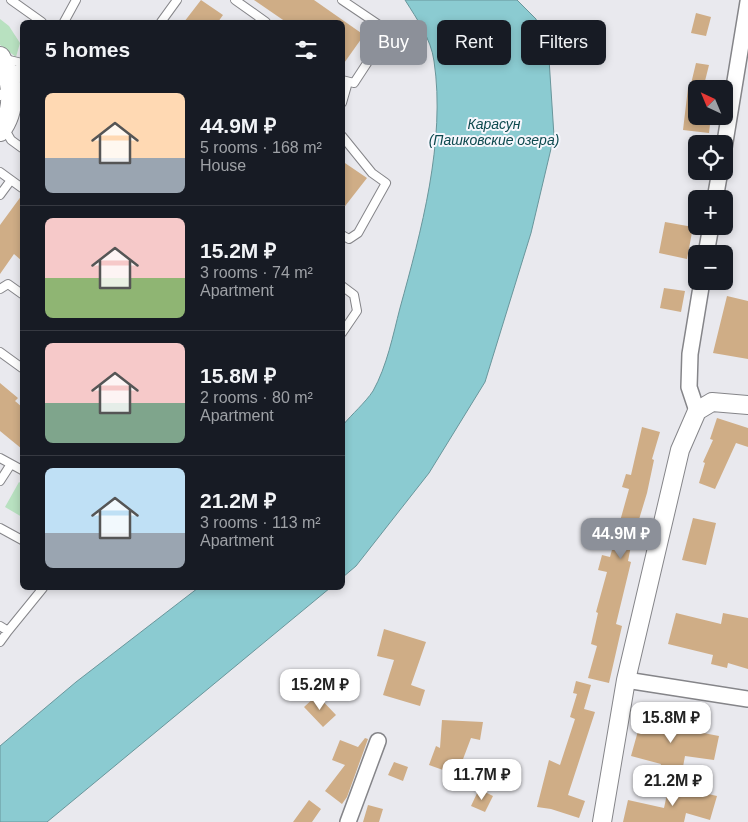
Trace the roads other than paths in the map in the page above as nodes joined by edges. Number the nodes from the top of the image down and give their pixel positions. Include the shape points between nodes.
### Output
1 (11, 0) edge
2 (76, 0) edge
3 (177, 0) edge
4 (235, 0) edge
5 (342, 0) edge
6 (748, 2) edge
7 (39, 20) edge
8 (65, 20) edge
9 (162, 20) edge
10 (259, 20) edge
11 (345, 81) edge
12 (9, 91) edge
13 (741, 92) edge
14 (728, 135) edge
15 (345, 140) edge
16 (20, 146) edge
17 (0, 172) edge
18 (11, 180) junction
19 (20, 187) edge
20 (0, 195) edge
21 (345, 237) edge
22 (345, 288) edge
23 (0, 289) edge
24 (701, 290) edge
25 (20, 293) edge
26 (345, 328) edge
27 (0, 352) edge
28 (20, 367) edge
29 (748, 405) edge
30 (698, 411) junction
31 (0, 458) edge
32 (11, 464) junction
33 (20, 469) edge
34 (0, 481) edge
35 (0, 528) edge
36 (20, 539) edge
37 (41, 590) edge
38 (0, 626) edge
39 (8, 631) junction
40 (0, 642) edge
41 (626, 680) junction
42 (748, 699) edge
43 (378, 741) dead end
44 (348, 822) edge
45 (602, 822) edge

1 - 7 lane
2 - 8 lane
3 - 9 lane
4 - 10 lane
5 - 11 lane via 388,32 354,83
6 - 13 street
12 - 16 lane via 12,140
13 - 14 street
15 - 21 lane via 372,173 386,183 358,233 349,239
17 - 18 lane
18 - 19 lane
18 - 20 lane
22 - 26 lane via 354,295 357,311
23 - 25 lane via 8,284
24 - 30 street via 690,354 689,387
27 - 28 lane
29 - 30 street via 712,402
30 - 41 street via 680,450
31 - 32 lane
32 - 33 lane
32 - 34 lane
35 - 36 lane
37 - 39 lane
38 - 39 lane
39 - 40 lane
41 - 42 street
41 - 45 street
43 - 44 street

